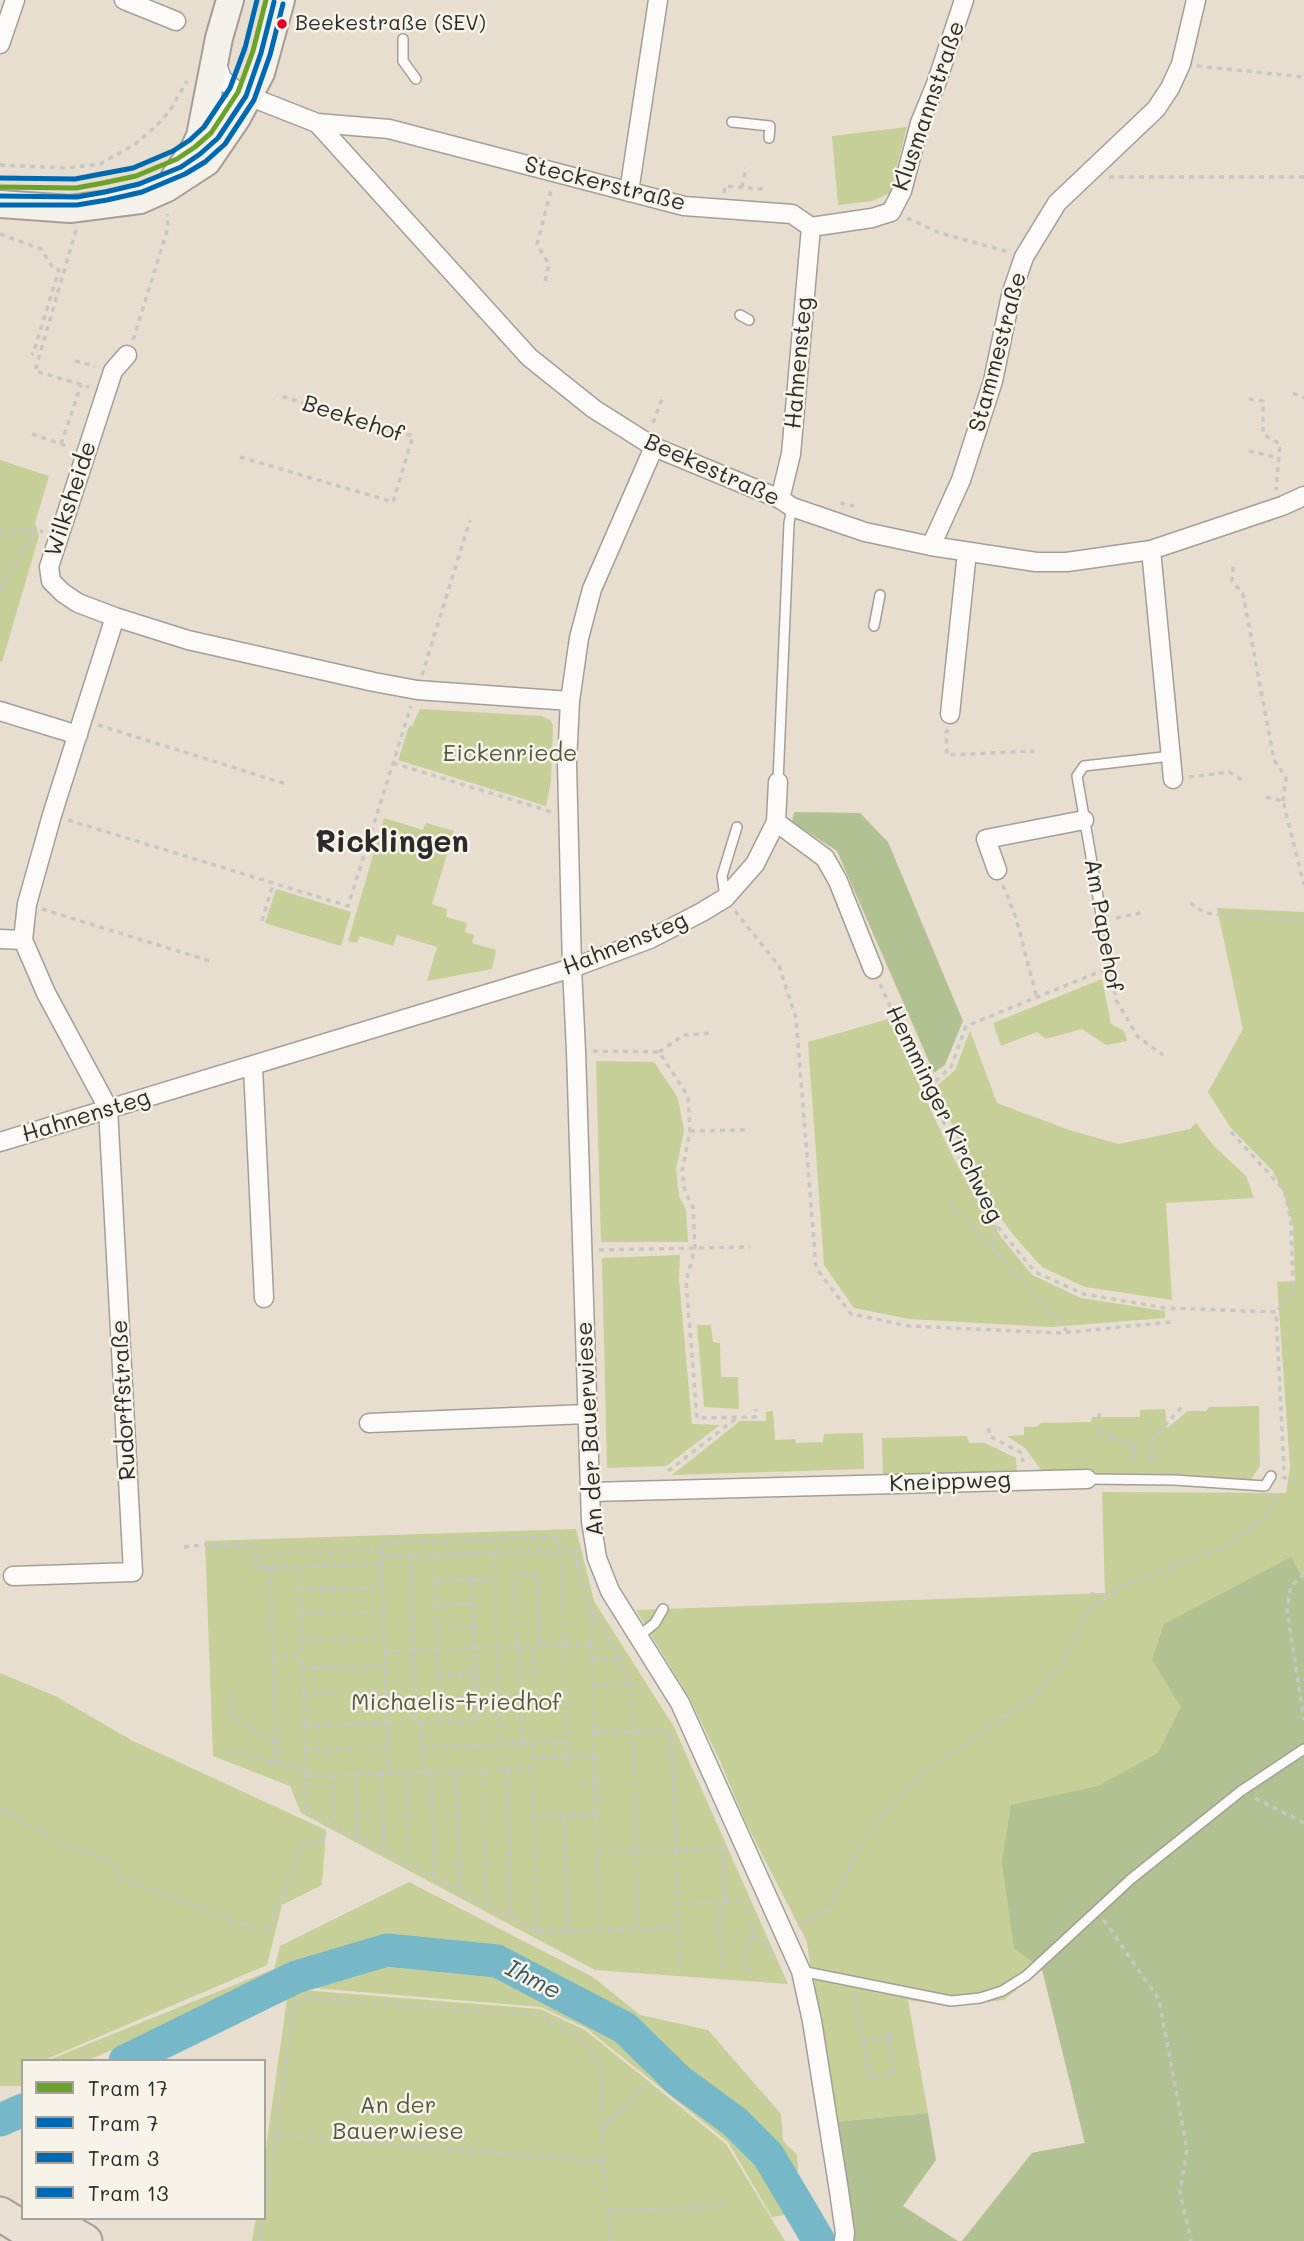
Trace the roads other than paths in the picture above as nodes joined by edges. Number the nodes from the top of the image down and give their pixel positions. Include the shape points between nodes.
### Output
1 (15, 0) edge
2 (124, 0) edge
3 (230, 0) edge
4 (281, 0) edge
5 (658, 0) edge
6 (964, 0) edge
7 (1196, 0) edge
8 (176, 21) dead end
9 (402, 39) dead end
10 (0, 44) edge
11 (238, 66) junction
12 (416, 79) dead end
13 (249, 96) junction
14 (732, 122) dead end
15 (317, 123) junction
16 (201, 129) junction
17 (769, 138) dead end
18 (167, 188) junction
19 (629, 192) junction
20 (0, 205) edge
21 (811, 227) junction
22 (740, 315) dead end
23 (749, 320) dead end
24 (127, 355) road end
25 (654, 447) junction
26 (1304, 496) edge
27 (786, 503) junction
28 (931, 546) junction
29 (1151, 550) junction
30 (967, 552) junction
31 (880, 595) dead end
32 (115, 617) junction
33 (874, 626) dead end
34 (570, 701) junction
35 (0, 711) edge
36 (950, 714) road end
37 (81, 728) junction
38 (1171, 756) junction
39 (1173, 779) road end
40 (778, 782) joint
41 (1084, 820) junction
42 (776, 822) junction
43 (737, 827) dead end
44 (997, 870) road end
45 (725, 898) junction
46 (1102, 920) road end
47 (0, 939) edge
48 (23, 940) junction
49 (572, 968) junction
50 (873, 969) road end
51 (253, 1067) junction
52 (108, 1108) junction
53 (0, 1142) edge
54 (264, 1298) dead end
55 (587, 1414) junction
56 (369, 1423) dead end
57 (1271, 1476) road end
58 (1087, 1479) joint
59 (590, 1492) junction
60 (13, 1576) dead end
61 (663, 1609) dead end
62 (638, 1637) junction
63 (1304, 1749) edge
64 (802, 1971) junction
65 (0, 2191) edge
66 (21, 2204) edge
67 (0, 2214) edge
68 (48, 2220) edge
69 (44, 2241) edge
70 (85, 2241) edge
71 (844, 2241) edge

1 - 10 street
2 - 8 street
3 - 11 street
4 - 11 street
5 - 19 street
6 - 21 street, Klusmannstraße via 920,123 902,191 891,212
7 - 28 street, Stammestraße via 1181,64 1170,88 1156,108 1057,203 1024,257 987,400 961,480
9 - 12 lane via 403,61
11 - 13 street
11 - 13 street, Beekestraße via 222,79
11 - 16 street
13 - 15 street, Beekestraße
13 - 16 street
13 - 18 street via 207,162
14 - 17 lane via 770,126
15 - 19 street, Steckerstraße via 388,129
15 - 25 street, Beekestraße via 529,357 594,409
16 - 18 street via 195,147
18 - 20 street via 139,200 104,206
19 - 21 street, Steckerstraße via 684,206 792,214
21 - 27 street, Hahnensteg
22 - 23 lane
24 - 32 street, Wilksheide via 113,371 105,392 49,566 51,581 78,603
25 - 27 street, Beekestraße
25 - 34 street, An der Bauerwiese via 592,589
26 - 29 street, Beekestraße
27 - 28 street, Beekestraße via 865,532
27 - 40 lane, Hahnensteg via 789,523
28 - 30 street, Beekestraße
29 - 30 street, Beekestraße via 1067,562
29 - 38 street
30 - 36 street
31 - 33 lane
32 - 34 street via 188,640 417,690
32 - 37 street
34 - 49 street, An der Bauerwiese
35 - 37 street
37 - 48 street via 27,904
38 - 39 street
38 - 41 lane, Am Papehof via 1084,766 1077,775
40 - 42 street, Hahnensteg
41 - 44 street via 986,839
41 - 46 lane, Am Papehof
42 - 45 street, Hahnensteg via 755,864
42 - 50 street via 825,859
43 - 45 lane via 722,876
45 - 49 street, Hahnensteg via 650,939
47 - 48 street
48 - 52 street
49 - 51 street, Hahnensteg
49 - 55 street, An der Bauerwiese
51 - 52 street, Hahnensteg
51 - 54 street
52 - 53 street, Hahnensteg
52 - 60 street, Rudorffstraße via 133,1572
55 - 56 street
55 - 59 street, An der Bauerwiese
57 - 58 lane, Kneippweg via 1265,1486
58 - 59 street, Kneippweg
59 - 62 street, An der Bauerwiese via 597,1558 610,1591
61 - 62 lane
62 - 64 street, An der Bauerwiese via 680,1703
63 - 64 lane via 1241,1791 1132,1879 1026,1976 1002,1991 951,2001
64 - 71 street, An der Bauerwiese
65 - 66 highway
67 - 69 highway
68 - 70 highway

